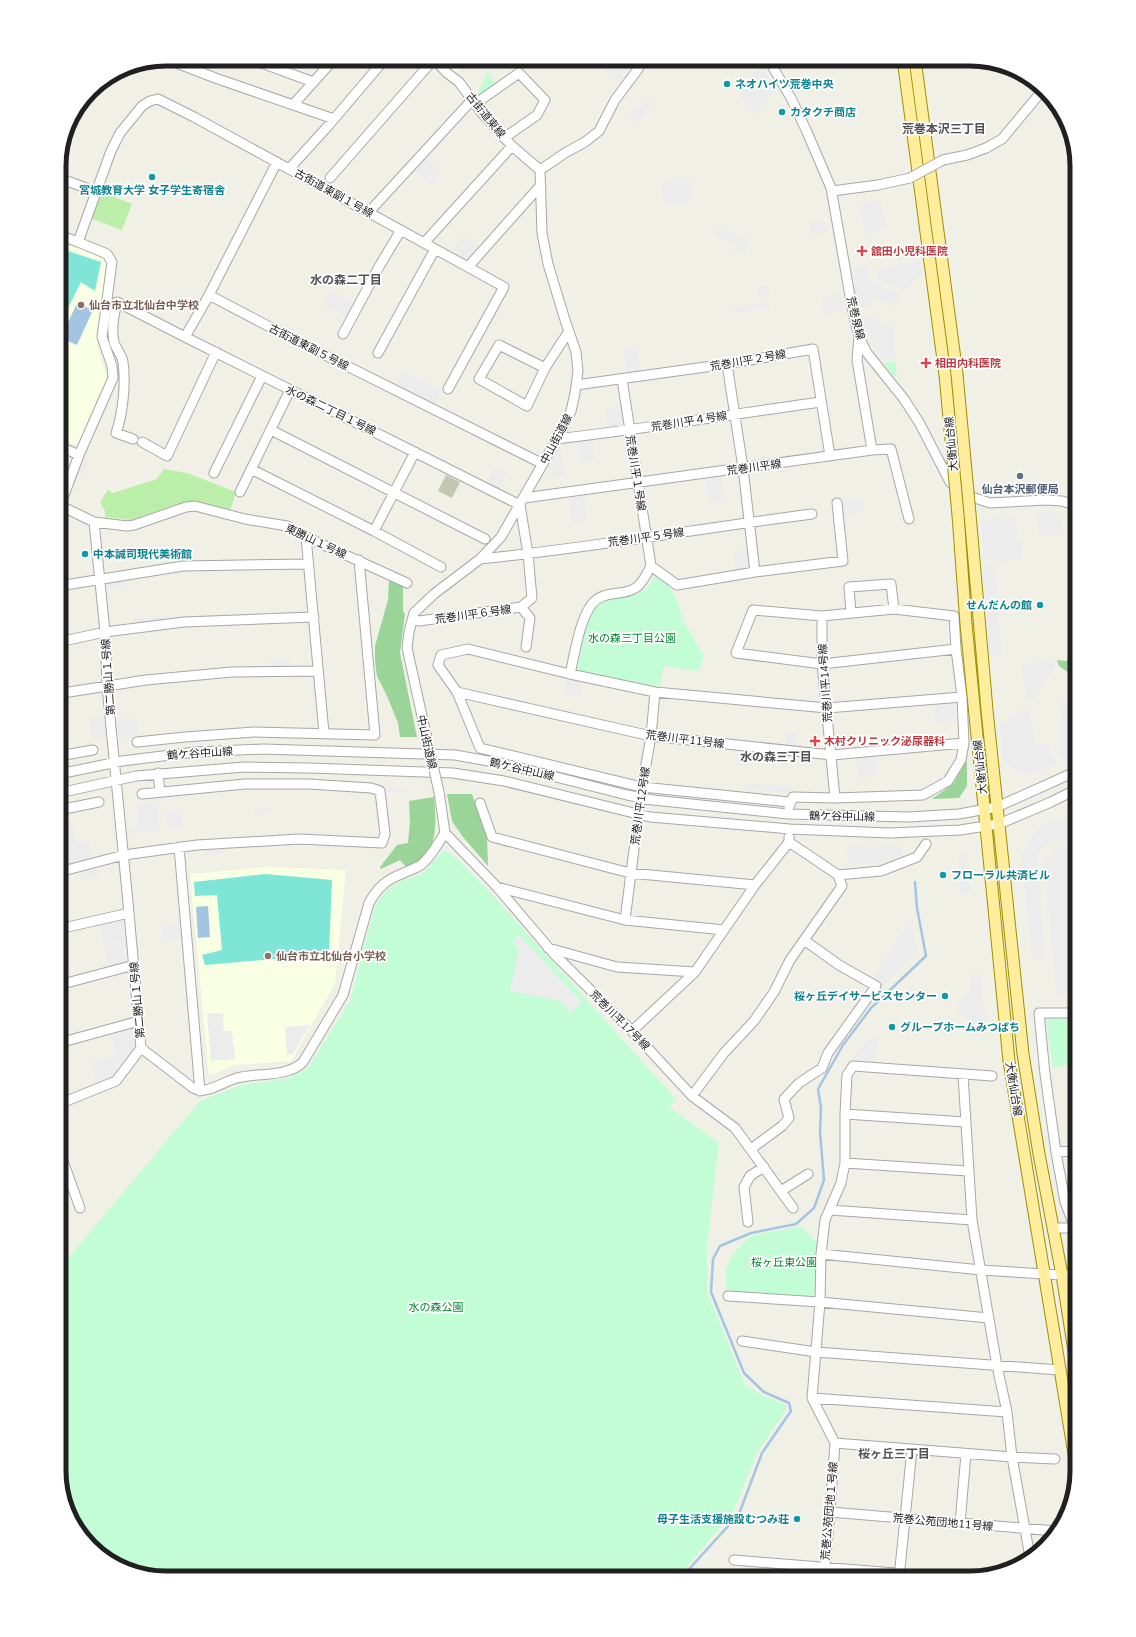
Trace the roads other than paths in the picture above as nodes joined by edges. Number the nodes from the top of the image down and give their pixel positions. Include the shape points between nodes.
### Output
1 (184, 66) edge
2 (194, 66) edge
3 (278, 66) edge
4 (328, 66) edge
5 (379, 66) edge
6 (428, 66) edge
7 (440, 66) edge
8 (640, 66) edge
9 (772, 66) edge
10 (904, 66) edge
11 (916, 66) edge
12 (192, 69) junction
13 (313, 82) junction
14 (1040, 94) edge
15 (474, 102) junction
16 (293, 105) junction
17 (334, 119) junction
18 (504, 138) junction
19 (512, 146) junction
20 (277, 162) junction
21 (289, 168) junction
22 (540, 170) junction
23 (330, 178) dead end
24 (66, 181) edge
25 (541, 185) junction
26 (832, 191) junction
27 (97, 192) junction
28 (368, 213) junction
29 (401, 230) junction
30 (66, 238) edge
31 (78, 242) junction
32 (424, 243) junction
33 (435, 249) junction
34 (468, 267) junction
35 (209, 295) junction
36 (569, 331) junction
37 (343, 334) dead end
38 (185, 337) junction
39 (859, 337) junction
40 (216, 352) junction
41 (378, 353) dead end
42 (727, 364) junction
43 (545, 368) junction
44 (262, 376) junction
45 (622, 379) junction
46 (576, 385) junction
47 (448, 389) dead end
48 (290, 390) junction
49 (821, 402) junction
50 (733, 414) junction
51 (271, 430) junction
52 (629, 431) junction
53 (133, 439) dead end
54 (556, 439) junction
55 (142, 442) dead end
56 (66, 449) edge
57 (872, 450) junction
58 (415, 452) junction
59 (79, 455) junction
60 (830, 456) junction
61 (543, 464) junction
62 (743, 468) junction
63 (251, 469) junction
64 (214, 473) dead end
65 (637, 483) junction
66 (66, 490) edge
67 (240, 492) dead end
68 (394, 492) junction
69 (522, 502) junction
70 (836, 503) dead end
71 (1070, 504) edge
72 (66, 509) edge
73 (812, 514) dead end
74 (909, 519) dead end
75 (94, 522) junction
76 (749, 522) junction
77 (374, 531) junction
78 (306, 537) junction
79 (645, 537) junction
80 (485, 539) dead end
81 (528, 554) junction
82 (480, 559) junction
83 (358, 560) junction
84 (307, 564) junction
85 (651, 566) junction
86 (441, 567) dead end
87 (755, 572) junction
88 (100, 579) junction
89 (407, 583) dead end
90 (66, 585) edge
91 (521, 607) junction
92 (894, 609) junction
93 (851, 613) junction
94 (822, 616) junction
95 (314, 617) junction
96 (413, 619) junction
97 (105, 632) junction
98 (66, 640) edge
99 (526, 647) dead end
100 (956, 650) junction
101 (822, 664) junction
102 (317, 671) junction
103 (570, 674) junction
104 (107, 686) junction
105 (457, 692) junction
106 (655, 692) junction
107 (66, 694) edge
108 (962, 697) junction
109 (827, 708) junction
110 (296, 733) junction
111 (324, 733) junction
112 (651, 736) junction
113 (154, 740) junction
114 (137, 742) dead end
115 (964, 743) junction
116 (93, 750) dead end
117 (296, 750) junction
118 (66, 754) edge
119 (832, 755) junction
120 (155, 756) junction
121 (66, 761) edge
122 (115, 762) junction
123 (244, 768) junction
124 (309, 768) junction
125 (71, 772) junction
126 (66, 773) edge
127 (158, 773) junction
128 (1070, 774) edge
129 (116, 780) junction
130 (245, 784) junction
131 (309, 784) junction
132 (642, 787) junction
133 (66, 791) edge
134 (160, 792) junction
135 (1070, 792) edge
136 (142, 794) dead end
137 (641, 798) junction
138 (835, 798) junction
139 (99, 802) dead end
140 (790, 802) junction
141 (480, 803) dead end
142 (997, 807) junction
143 (66, 808) edge
144 (984, 810) junction
145 (788, 814) junction
146 (638, 815) junction
147 (999, 824) junction
148 (986, 827) junction
149 (790, 829) junction
150 (445, 832) junction
151 (789, 842) junction
152 (926, 844) dead end
153 (179, 848) junction
154 (124, 855) junction
155 (66, 870) edge
156 (630, 873) junction
157 (838, 875) junction
158 (756, 885) junction
159 (497, 887) junction
160 (129, 913) junction
161 (625, 920) junction
162 (66, 927) edge
163 (724, 930) junction
164 (804, 940) junction
165 (548, 948) junction
166 (134, 965) junction
167 (695, 972) junction
168 (66, 983) edge
169 (1070, 1013) edge
170 (139, 1022) junction
171 (632, 1031) junction
172 (66, 1041) edge
173 (140, 1048) junction
174 (963, 1075) junction
175 (992, 1076) dead end
176 (200, 1091) junction
177 (692, 1096) junction
178 (66, 1101) edge
179 (844, 1114) junction
180 (966, 1122) junction
181 (751, 1150) junction
182 (1070, 1151) edge
183 (1056, 1152) junction
184 (845, 1163) junction
185 (764, 1167) junction
186 (968, 1170) junction
187 (66, 1174) edge
188 (808, 1174) dead end
189 (781, 1191) junction
190 (1065, 1202) junction
191 (1070, 1202) edge
192 (80, 1208) dead end
193 (792, 1208) dead end
194 (830, 1210) junction
195 (1070, 1214) edge
196 (972, 1220) junction
197 (748, 1222) dead end
198 (1053, 1228) junction
199 (1070, 1228) edge
200 (821, 1254) junction
201 (981, 1270) junction
202 (1044, 1274) junction
203 (1062, 1275) junction
204 (1070, 1276) edge
205 (728, 1296) dead end
206 (820, 1302) junction
207 (1070, 1311) edge
208 (989, 1318) junction
209 (742, 1341) dead end
210 (816, 1352) junction
211 (997, 1366) junction
212 (1060, 1370) junction
213 (812, 1398) junction
214 (1006, 1412) junction
215 (1070, 1430) edge
216 (835, 1443) junction
217 (912, 1449) junction
218 (966, 1454) junction
219 (1012, 1457) junction
220 (1055, 1459) dead end
221 (830, 1512) junction
222 (905, 1519) junction
223 (960, 1523) junction
224 (1026, 1529) junction
225 (1050, 1531) edge
226 (1029, 1551) edge
227 (734, 1560) dead end
228 (810, 1571) edge
229 (824, 1571) edge
230 (900, 1571) edge

1 - 12 street
2 - 12 street
3 - 13 street
4 - 13 street
5 - 17 street
6 - 23 street
7 - 15 street, 古街道東線 via 459,82
8 - 22 street via 615,100 599,131
9 - 26 street, 荒巻泉線 via 791,98
10 - 144 main road, 大衡仙台線, bridge via 945,375
11 - 142 main road, 大衡仙台線, bridge via 957,374
12 - 16 street
13 - 16 street
14 - 26 street, bridge via 1002,139 986,148 943,160 910,178
15 - 18 street, 古街道東線
15 - 18 street via 519,73 545,100 537,115
15 - 28 street
16 - 17 street
17 - 21 street
18 - 19 street, 古街道東線
19 - 22 street, 古街道東線
19 - 32 street
20 - 21 street, 古街道東副１号線
20 - 27 street, 古街道東副１号線 via 158,99 142,106 120,133
20 - 35 street
21 - 28 street, 古街道東副１号線
22 - 25 street, 中山街道線
24 - 27 street
25 - 34 street
25 - 36 street, 中山街道線 via 542,233 548,264
26 - 39 street, 荒巻泉線
27 - 31 street
28 - 29 street, 古街道東副１号線
29 - 32 street, 古街道東副１号線
29 - 37 street
30 - 31 street
31 - 59 street via 106,254 112,262 102,331 113,378
32 - 33 street, 古街道東副１号線
33 - 34 street, 古街道東副１号線
33 - 41 street
34 - 47 street, 古街道東副１号線 via 504,287
35 - 38 street
35 - 61 street, 古街道東副５号線
36 - 43 street
36 - 46 street, 中山街道線 via 576,352
38 - 40 street, 水の森二丁目１号線
38 - 53 street, 水の森二丁目１号線 via 117,302 113,335 123,364 123,389 116,433
39 - 57 street via 857,360
39 - 71 street, 荒巻泉線 via 867,352 920,424 950,482 964,494 990,503 1045,500
40 - 44 street, 水の森二丁目１号線
40 - 55 street via 167,456
42 - 45 street, 荒巻川平２号線
42 - 49 street, 荒巻川平２号線 via 813,349
42 - 50 street
43 - 43 street via 527,406 479,380 499,345
44 - 48 street, 水の森二丁目１号線
44 - 64 street
45 - 46 street, 荒巻川平２号線
45 - 52 street, 荒巻川平１号線
46 - 54 street, 中山街道線 via 571,411
48 - 51 street
48 - 58 street, 水の森二丁目１号線
49 - 50 street, 荒巻川平４号線
49 - 60 street, 荒巻川平２号線
50 - 52 street, 荒巻川平４号線
50 - 62 street
51 - 63 street
51 - 68 street
52 - 54 street, 荒巻川平４号線
52 - 65 street, 荒巻川平１号線
54 - 61 street, 中山街道線
56 - 59 street
57 - 60 street, 荒巻川平線
57 - 74 street, 荒巻川平線 via 891,449
58 - 68 street
58 - 69 street, 水の森二丁目１号線
59 - 66 street
60 - 62 street, 荒巻川平線
61 - 69 street, 中山街道線
62 - 65 street, 荒巻川平線
62 - 76 street
63 - 67 street
63 - 77 street
65 - 69 street, 荒巻川平線
65 - 79 street, 荒巻川平１号線
68 - 77 street
68 - 80 street
69 - 81 street, 荒巻川平６号線
69 - 82 street, 中山街道線 via 501,537
70 - 87 street via 843,561
72 - 75 street, 東勝山１号線
73 - 76 street, 荒巻川平５号線
75 - 78 street, 東勝山１号線 via 131,526 195,506 286,526
75 - 88 street, 第二勝山１号線
76 - 79 street, 荒巻川平５号線
76 - 87 street
77 - 86 street
78 - 83 street, 東勝山１号線
78 - 84 street
79 - 81 street, 荒巻川平５号線
79 - 85 street, 荒巻川平１号線
81 - 82 street, 荒巻川平５号線
81 - 91 street, 荒巻川平６号線 via 532,598
82 - 96 street, 中山街道線 via 418,609
83 - 89 street
83 - 111 street, 東勝山１号線 via 375,735
84 - 88 street via 183,566
84 - 95 street
85 - 87 street via 677,585
85 - 103 street via 637,587 603,595 591,605 584,619
88 - 90 street
88 - 97 street, 第二勝山１号線
91 - 96 street, 荒巻川平６号線 via 419,621
91 - 99 street via 530,618
92 - 93 street
92 - 93 street via 890,584 849,587
92 - 100 street via 954,616
93 - 94 street
94 - 101 street, 荒巻川平14号線
94 - 101 street via 754,610 736,653
95 - 97 street via 184,622
95 - 102 street
96 - 150 street, 中山街道線, bridge via 407,648 439,792
97 - 98 street
97 - 104 street, 第二勝山１号線
100 - 101 street
100 - 108 street
101 - 109 street, 荒巻川平14号線
102 - 104 street via 232,672
102 - 111 street
103 - 105 street via 468,649 441,655 438,665
103 - 106 street
104 - 107 street
104 - 122 street, 第二勝山１号線
105 - 112 street, 荒巻川平11号線
105 - 132 street via 480,748
106 - 109 street
106 - 112 street, 荒巻川平12号線
108 - 109 street
108 - 115 street
109 - 119 street, 荒巻川平14号線
110 - 111 street
110 - 113 street via 254,732
110 - 117 street
112 - 119 street, 荒巻川平11号線
112 - 132 street, 荒巻川平12号線
113 - 114 street
113 - 120 street
115 - 119 street, 荒巻川平11号線
115 - 138 street via 961,760 948,781 923,795
116 - 118 street
117 - 120 street, 鶴ケ谷中山線 via 210,751
117 - 137 street, 鶴ケ谷中山線 via 455,755 505,764
119 - 138 street, 荒巻川平14号線
120 - 122 street, 鶴ケ谷中山線
121 - 125 street
122 - 125 street, 鶴ケ谷中山線
122 - 129 street, 第二勝山１号線
123 - 124 street
123 - 127 street
123 - 130 street
124 - 131 street
124 - 146 street via 453,773 504,782
125 - 126 street, 鶴ケ谷中山線
127 - 129 street
127 - 134 street
128 - 142 street, 鶴ケ谷中山線
129 - 133 street
129 - 154 street, 第二勝山１号線
130 - 131 street
130 - 134 street
131 - 153 street via 371,788 380,791 385,834 382,843 299,839
132 - 137 street, 荒巻川平12号線
132 - 140 street
134 - 136 street
135 - 147 street
137 - 145 street, 鶴ケ谷中山線
137 - 146 street, 荒巻川平12号線
138 - 140 street via 793,796
139 - 143 street
140 - 145 street
141 - 156 street via 492,837
142 - 144 street, 鶴ケ谷中山線
142 - 147 main road, 大衡仙台線
144 - 145 street, 鶴ケ谷中山線 via 942,816 909,817
144 - 148 main road, 大衡仙台線
146 - 149 street
146 - 156 street, 荒巻川平12号線
147 - 148 street
147 - 198 main road, 大衡仙台線 via 1023,1054
148 - 149 street via 889,833
148 - 202 main road, 大衡仙台線 via 1009,1061
149 - 151 street
150 - 159 street, 荒巻川平17号線
150 - 176 street via 426,861 384,882 369,903 343,995 303,1062 297,1068 238,1078
151 - 157 street
151 - 158 street
152 - 157 street via 917,857 882,871
153 - 154 street
153 - 176 street
154 - 155 street
154 - 160 street, 第二勝山１号線
156 - 158 street
156 - 161 street, 荒巻川平12号線
157 - 164 street via 842,886
158 - 163 street
159 - 161 street
159 - 165 street, 荒巻川平17号線
160 - 162 street
160 - 166 street, 第二勝山１号線
161 - 163 street
163 - 167 street
164 - 177 street via 754,1021 724,1053
164 - 181 street via 839,965 876,986 828,1053 822,1068 799,1083 784,1099 789,1118
165 - 167 street via 617,967
165 - 171 street, 荒巻川平17号線
166 - 168 street
166 - 170 street, 第二勝山１号線
167 - 171 street
169 - 183 street via 1039,1013
170 - 172 street
170 - 173 street, 第二勝山１号線
171 - 177 street, 荒巻川平17号線
173 - 176 street, 第二勝山１号線
173 - 178 street via 116,1081
174 - 175 street
174 - 179 street via 853,1066 847,1075
174 - 180 street
177 - 181 street, 荒巻川平17号線 via 735,1128
179 - 180 street
179 - 184 street
180 - 186 street
181 - 185 street, 荒巻川平17号線
182 - 183 street
183 - 190 street
184 - 186 street
184 - 194 street via 842,1183
185 - 189 street, 荒巻川平17号線
185 - 197 street via 750,1176 744,1187
186 - 196 street
187 - 192 street
188 - 189 street
189 - 193 street, 荒巻川平17号線
190 - 191 street
190 - 195 street
194 - 196 street
194 - 200 street via 825,1220
196 - 201 street
198 - 199 street
198 - 203 main road, 大衡仙台線
200 - 201 street
200 - 206 street
201 - 202 street
201 - 208 street
202 - 203 street
202 - 212 main road, 大衡仙台線
203 - 204 street
203 - 207 main road, 大衡仙台線
205 - 206 street
206 - 208 street
206 - 210 street
208 - 211 street
209 - 210 street
210 - 211 street
210 - 213 street
211 - 212 street
211 - 214 street
212 - 215 main road, 大衡仙台線
213 - 214 street
213 - 216 street
214 - 219 street
216 - 217 street
216 - 221 street, 荒巻公苑団地１号線
217 - 218 street
217 - 222 street
218 - 219 street
218 - 223 street
219 - 220 street
219 - 224 street
221 - 222 street, 荒巻公苑団地11号線
221 - 229 street, 荒巻公苑団地１号線
222 - 223 street, 荒巻公苑団地11号線
222 - 230 street
223 - 224 street, 荒巻公苑団地11号線
224 - 225 street, 荒巻公苑団地11号線
224 - 226 street
227 - 228 street

